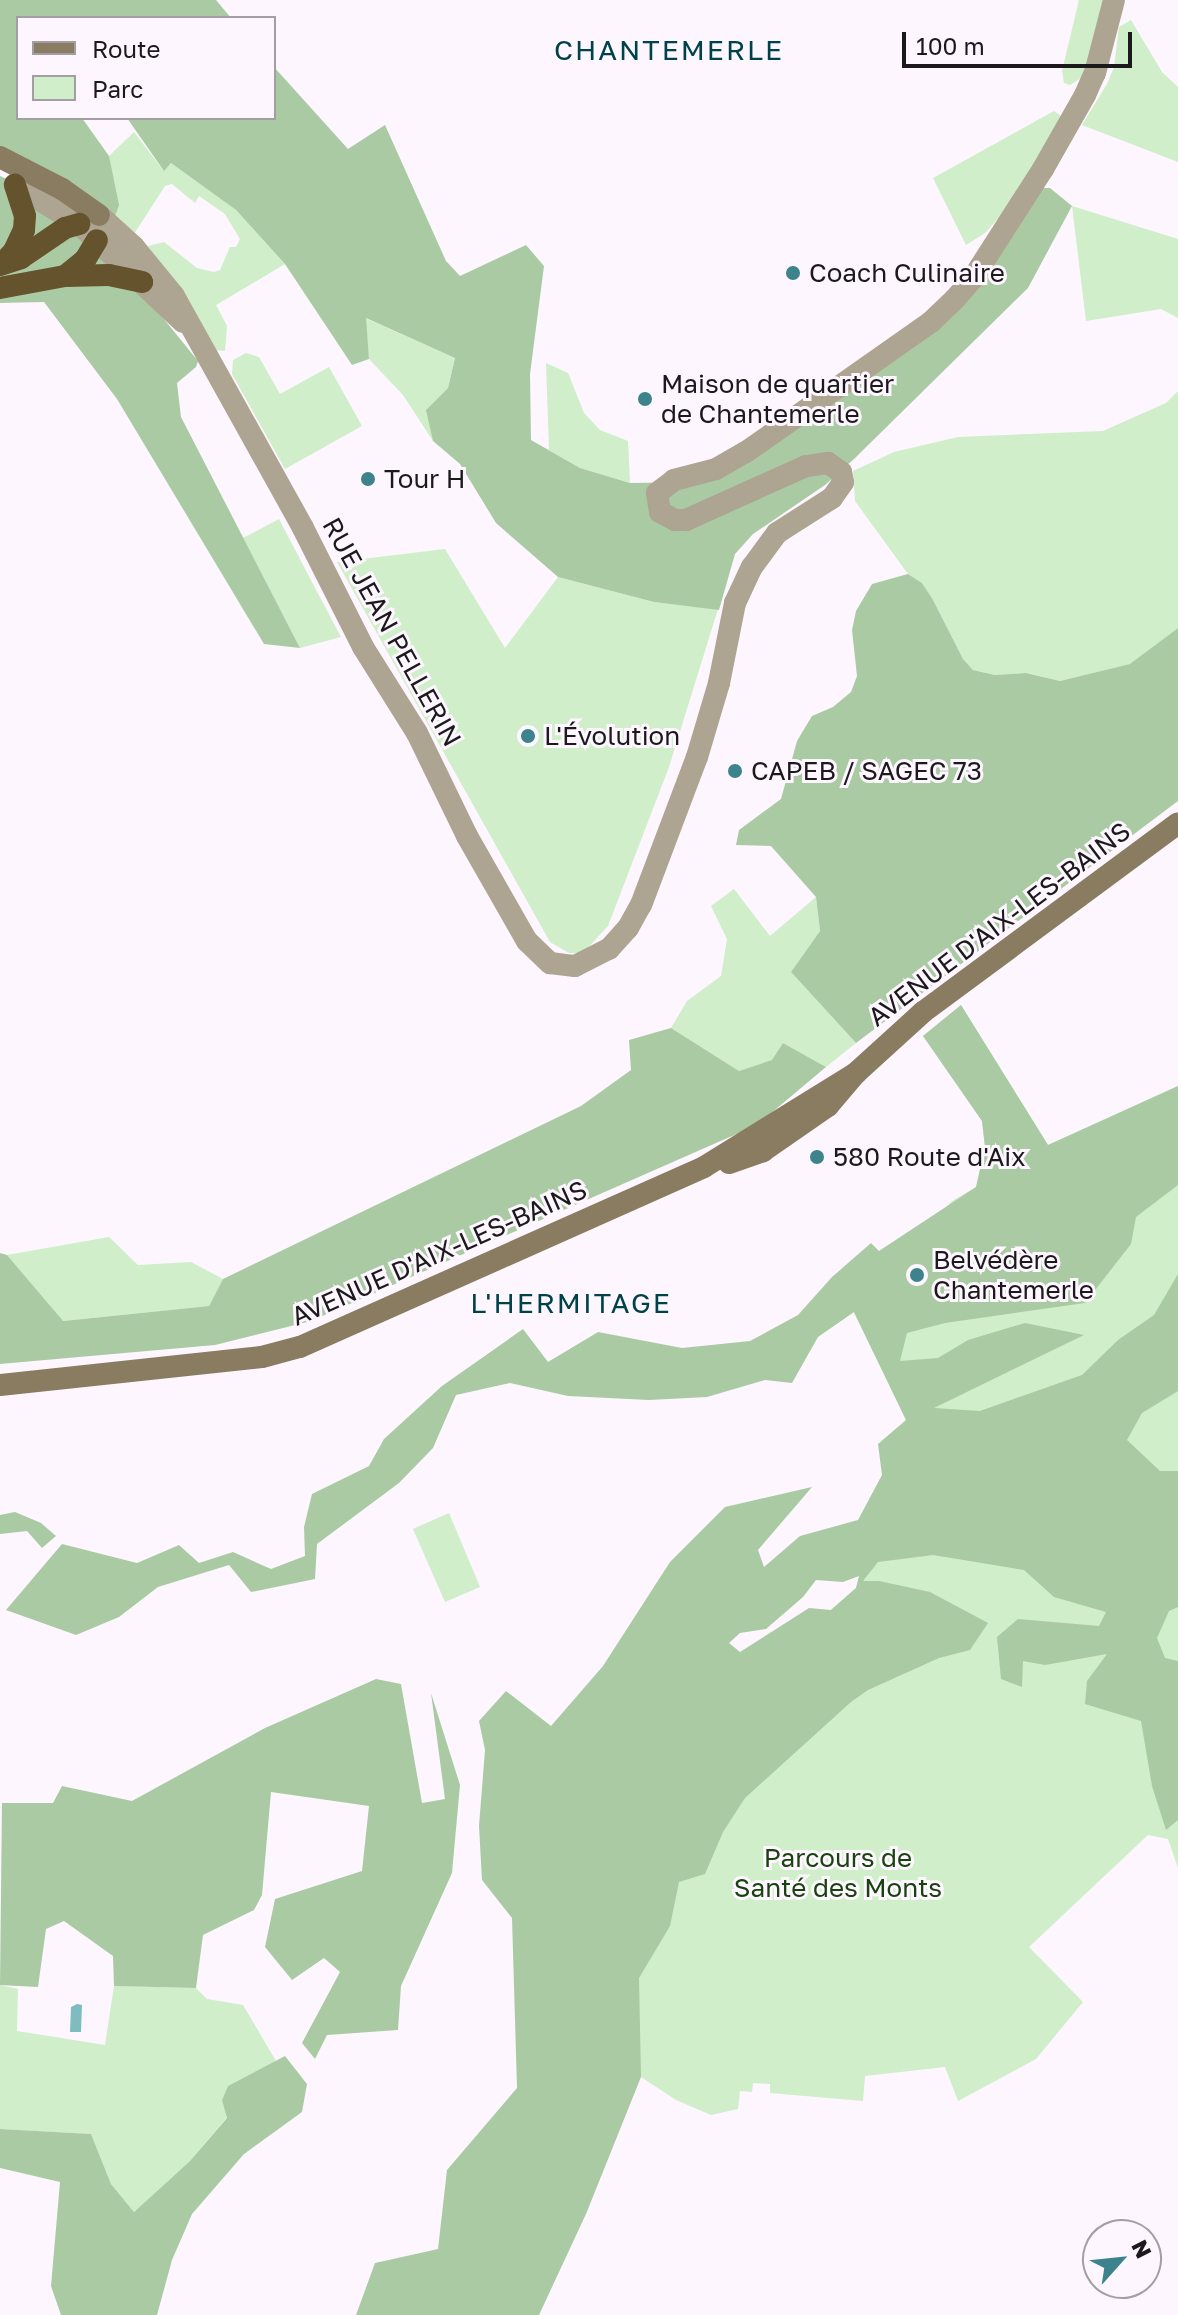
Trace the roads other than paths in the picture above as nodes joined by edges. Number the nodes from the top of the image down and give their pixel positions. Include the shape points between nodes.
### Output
1 (1114, 0) edge
2 (0, 157) edge
3 (8, 182) edge
4 (89, 219) junction
5 (97, 240) junction
6 (0, 265) edge
7 (65, 276) junction
8 (142, 282) junction
9 (0, 288) edge
10 (187, 325) junction
11 (1178, 823) edge
12 (0, 1385) edge

1 - 10 street, RUE JEAN PELLERIN via 1085,95 1020,205 955,299 931,322 746,452 716,469 674,480 657,493 660,512 686,520 806,466 828,463 837,467 843,482 840,490 777,533 742,588 697,757 635,917 595,959 568,967 550,963 527,941 417,733 363,647 290,504
2 - 4 main road, RUE JEAN PELLERIN via 62,189
3 - 4 street, RUE JEAN PELLERIN
3 - 6 highway via 25,216 24,230
4 - 5 street, RUE JEAN PELLERIN
4 - 6 highway
4 - 10 street, RUE JEAN PELLERIN via 134,247 161,278
5 - 7 highway via 85,260
5 - 8 street, RUE JEAN PELLERIN
7 - 8 highway via 109,275
7 - 9 highway
8 - 10 street, RUE JEAN PELLERIN
11 - 12 main road, AVENUE D'AIX-LES-BAINS via 923,1012 856,1073 704,1167 300,1347 262,1357

